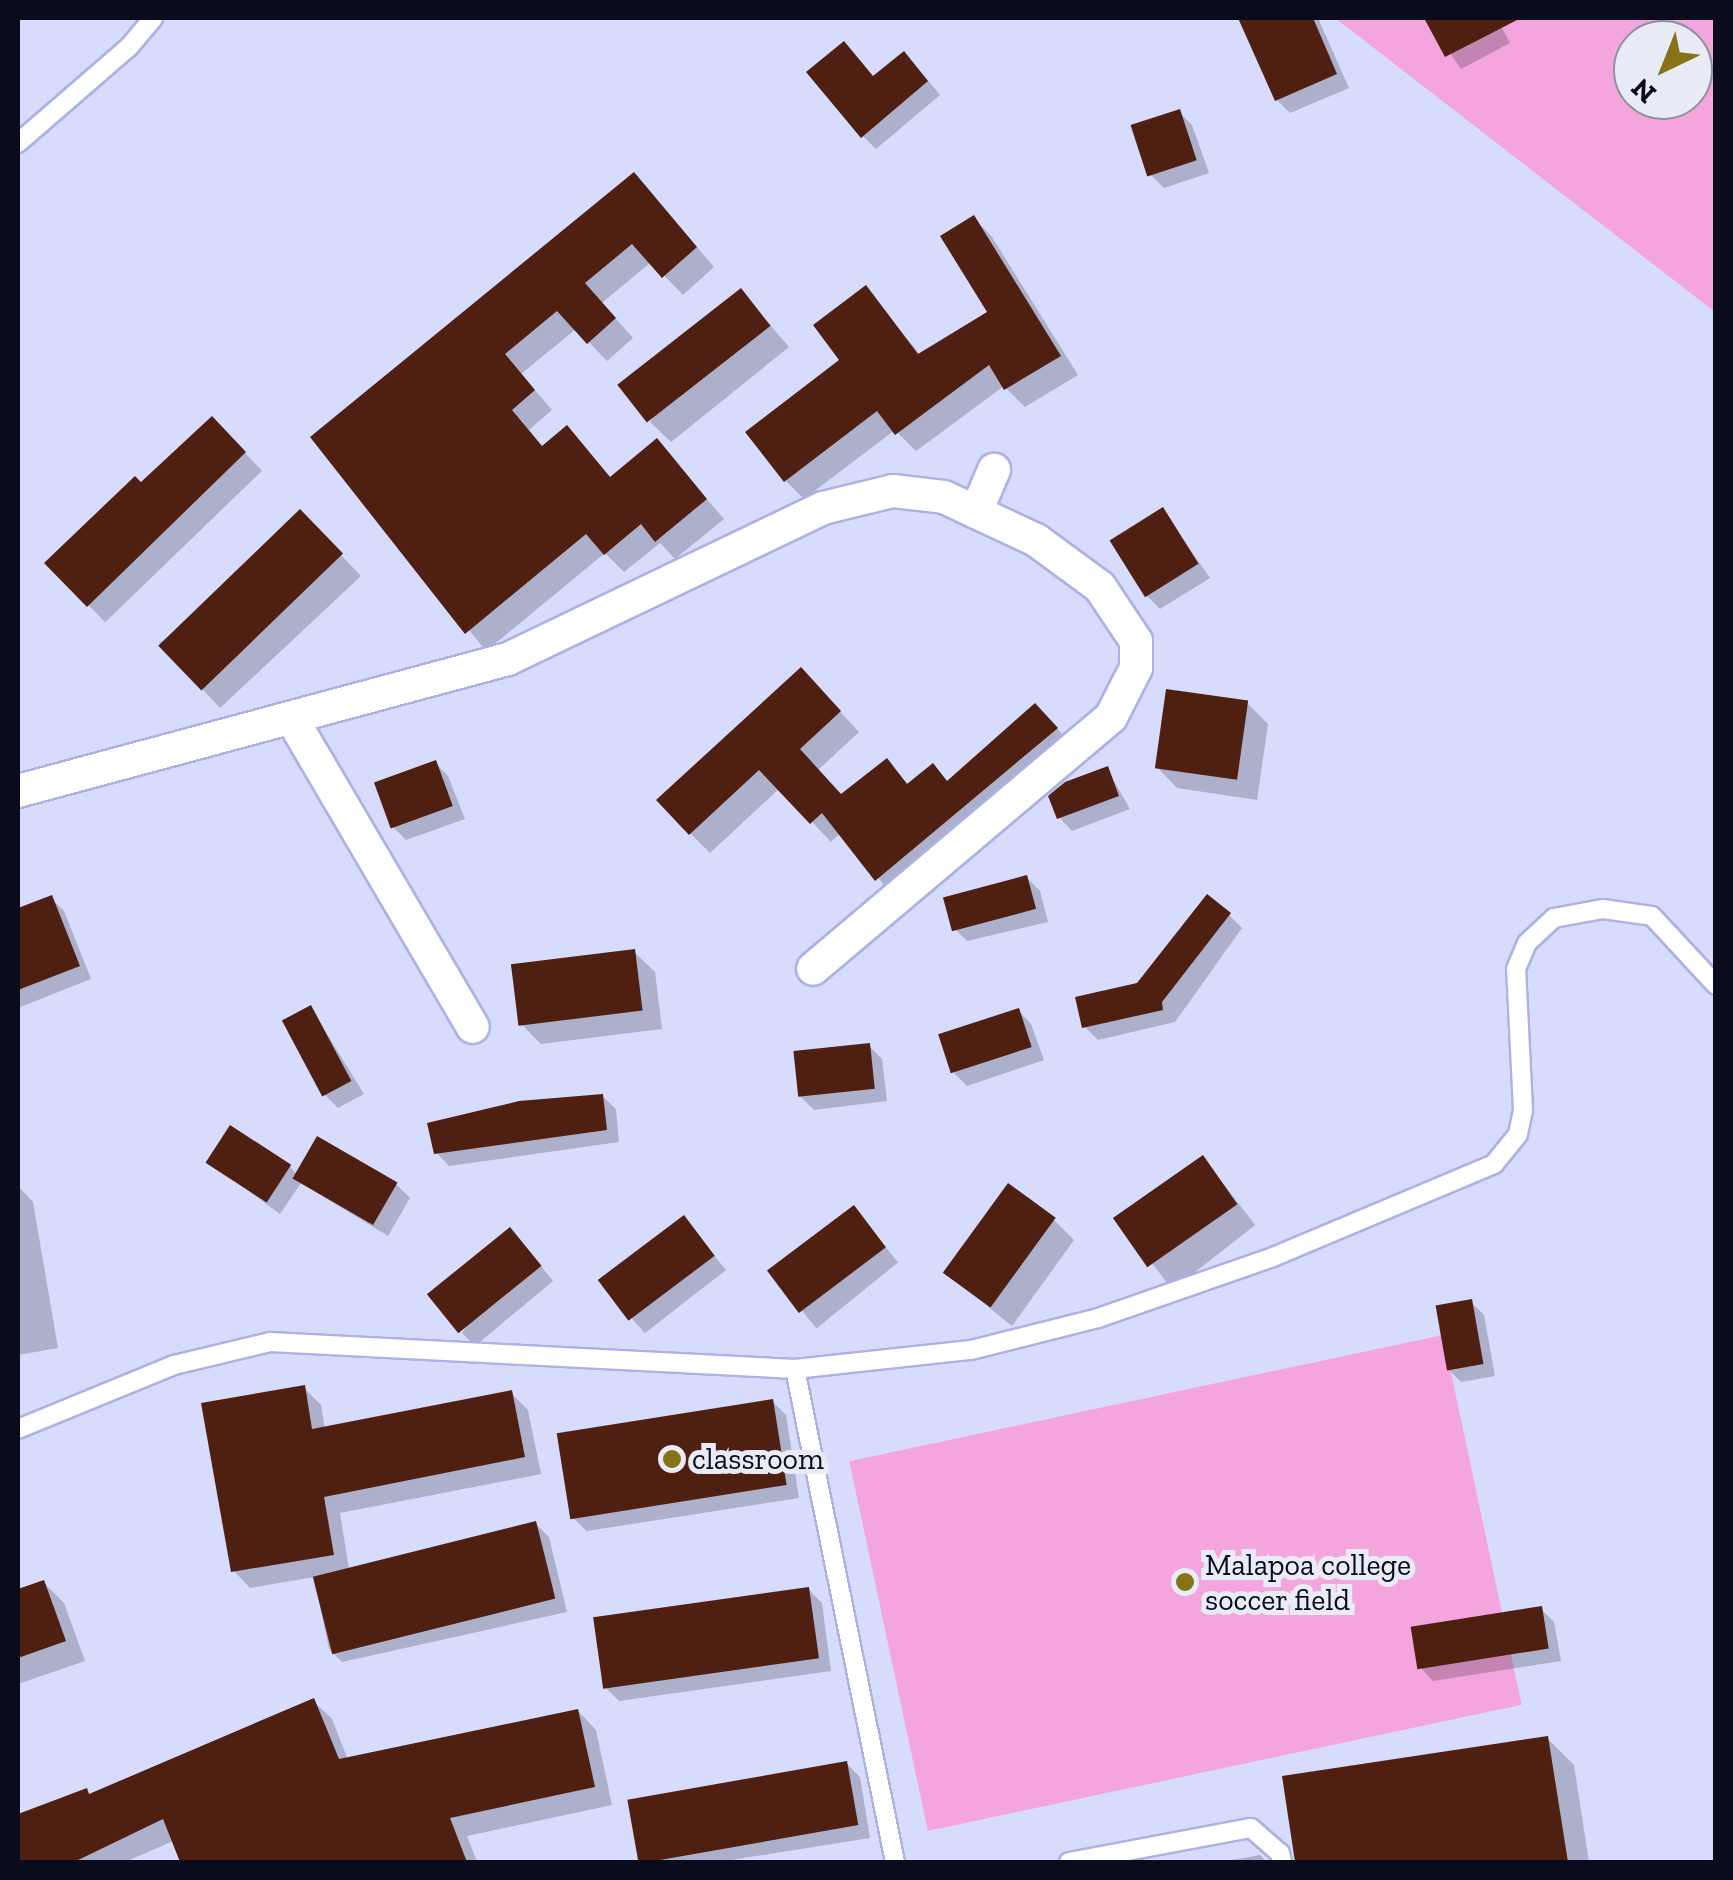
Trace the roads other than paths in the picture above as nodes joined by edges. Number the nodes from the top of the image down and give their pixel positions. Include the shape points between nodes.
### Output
1 (153, 18) edge
2 (18, 143) edge
3 (994, 470) dead end
4 (976, 512) junction
5 (292, 719) junction
6 (18, 792) edge
7 (813, 969) dead end
8 (1716, 984) edge
9 (474, 1027) dead end
10 (795, 1369) junction
11 (18, 1429) edge
12 (896, 1862) edge
13 (1069, 1862) edge
14 (1282, 1862) edge

1 - 2 lane
3 - 4 street
4 - 5 street via 921,491 862,496 770,530 508,659
4 - 7 street via 1036,540 1100,586 1123,614 1136,641 1127,697 1093,734
5 - 6 street
5 - 9 street
8 - 10 lane via 1652,916 1578,909 1554,918 1527,943 1516,969 1523,1110 1518,1134 1494,1164 1273,1257 1098,1318 971,1350
10 - 11 lane via 301,1340 205,1355
10 - 12 lane
13 - 14 lane via 1251,1828

